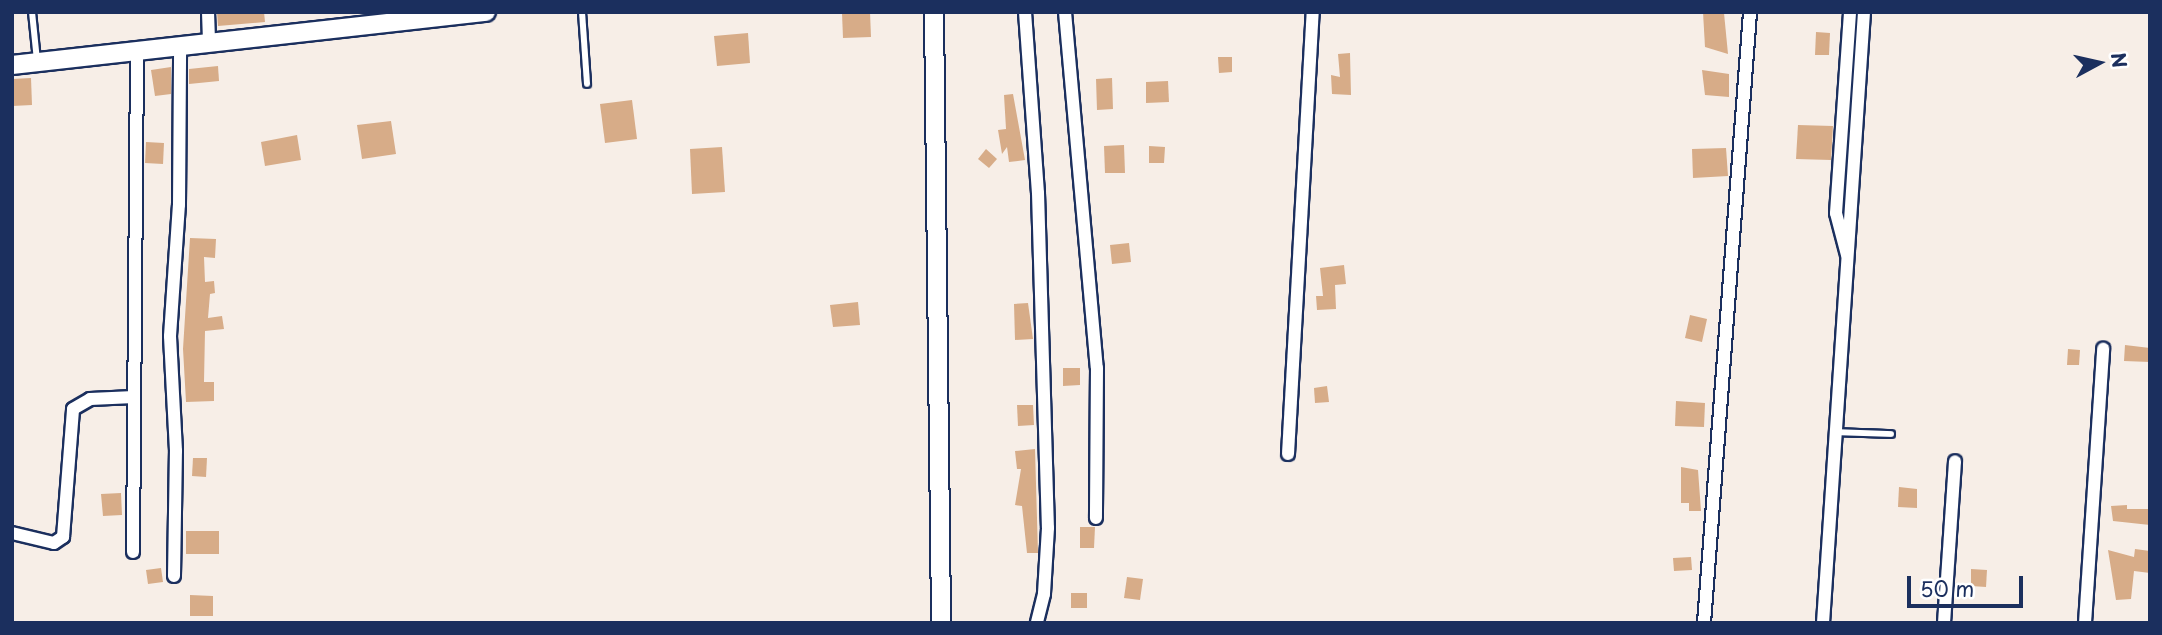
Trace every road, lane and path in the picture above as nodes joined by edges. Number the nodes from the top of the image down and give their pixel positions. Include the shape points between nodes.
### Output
1 (32, 12) edge
2 (208, 12) edge
3 (582, 12) edge
4 (934, 12) edge
5 (1026, 12) edge
6 (1065, 12) edge
7 (1313, 12) edge
8 (1749, 12) edge
9 (1850, 12) edge
10 (1864, 12) edge
11 (478, 13) edge
12 (209, 43) junction
13 (180, 46) junction
14 (138, 51) junction
15 (38, 62) junction
16 (12, 65) edge
17 (587, 84) dead end
18 (1849, 257) junction
19 (2103, 349) dead end
20 (134, 397) junction
21 (1834, 432) junction
22 (1891, 434) dead end
23 (1288, 454) dead end
24 (1955, 461) dead end
25 (1096, 518) dead end
26 (12, 533) edge
27 (133, 552) dead end
28 (174, 576) dead end
29 (941, 623) edge
30 (1037, 623) edge
31 (1703, 623) edge
32 (1823, 623) edge
33 (1944, 623) edge
34 (2085, 623) edge

1 - 15 lane
2 - 12 street
3 - 17 lane
4 - 29 street
5 - 30 street via 1038,192 1048,528 1044,594
6 - 25 street via 1097,368
7 - 23 street
8 - 31 street
9 - 18 street via 1836,213
10 - 18 street
11 - 12 street
12 - 13 street
13 - 14 street
13 - 28 street via 179,205 170,362 176,451
14 - 15 street
14 - 20 street
15 - 16 street
18 - 21 street
19 - 34 street
20 - 26 street via 90,399 73,409 63,537 52,542
20 - 27 street
21 - 22 lane
21 - 32 street
24 - 33 street

